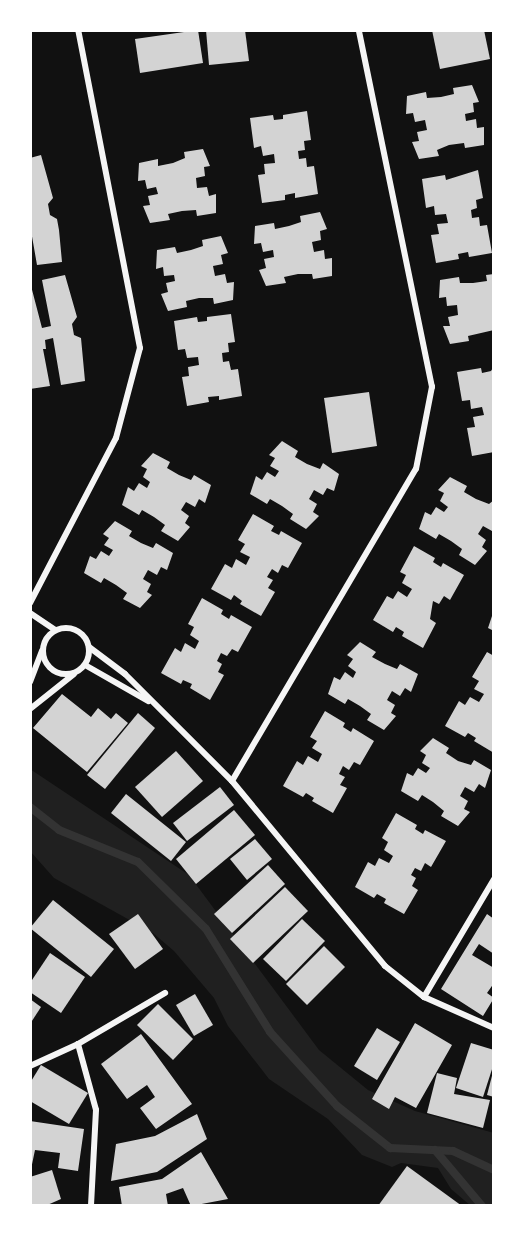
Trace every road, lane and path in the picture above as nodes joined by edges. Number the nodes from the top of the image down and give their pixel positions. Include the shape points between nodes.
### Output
1 (78, 30) edge
2 (359, 30) edge
3 (30, 603) edge
4 (30, 613) edge
5 (56, 630) junction
6 (89, 647) junction
7 (42, 650) junction
8 (85, 665) junction
9 (76, 673) junction
10 (30, 682) edge
11 (151, 703) junction
12 (30, 709) edge
13 (232, 781) junction
14 (494, 879) edge
15 (165, 993) dead end
16 (424, 998) junction
17 (494, 1028) edge
18 (78, 1044) junction
19 (30, 1066) edge
20 (91, 1206) edge

1 - 3 street via 140,348 116,438
2 - 13 street via 432,387 416,469
4 - 5 street
5 - 6 street via 76,631
5 - 7 street
6 - 8 street
6 - 11 street via 125,674
7 - 9 street via 49,668 66,675
7 - 10 street
8 - 9 street
8 - 11 street
9 - 12 street
11 - 13 street
13 - 16 street via 386,966
14 - 16 street
15 - 18 street
16 - 17 street
18 - 19 street
18 - 20 street via 96,1110

